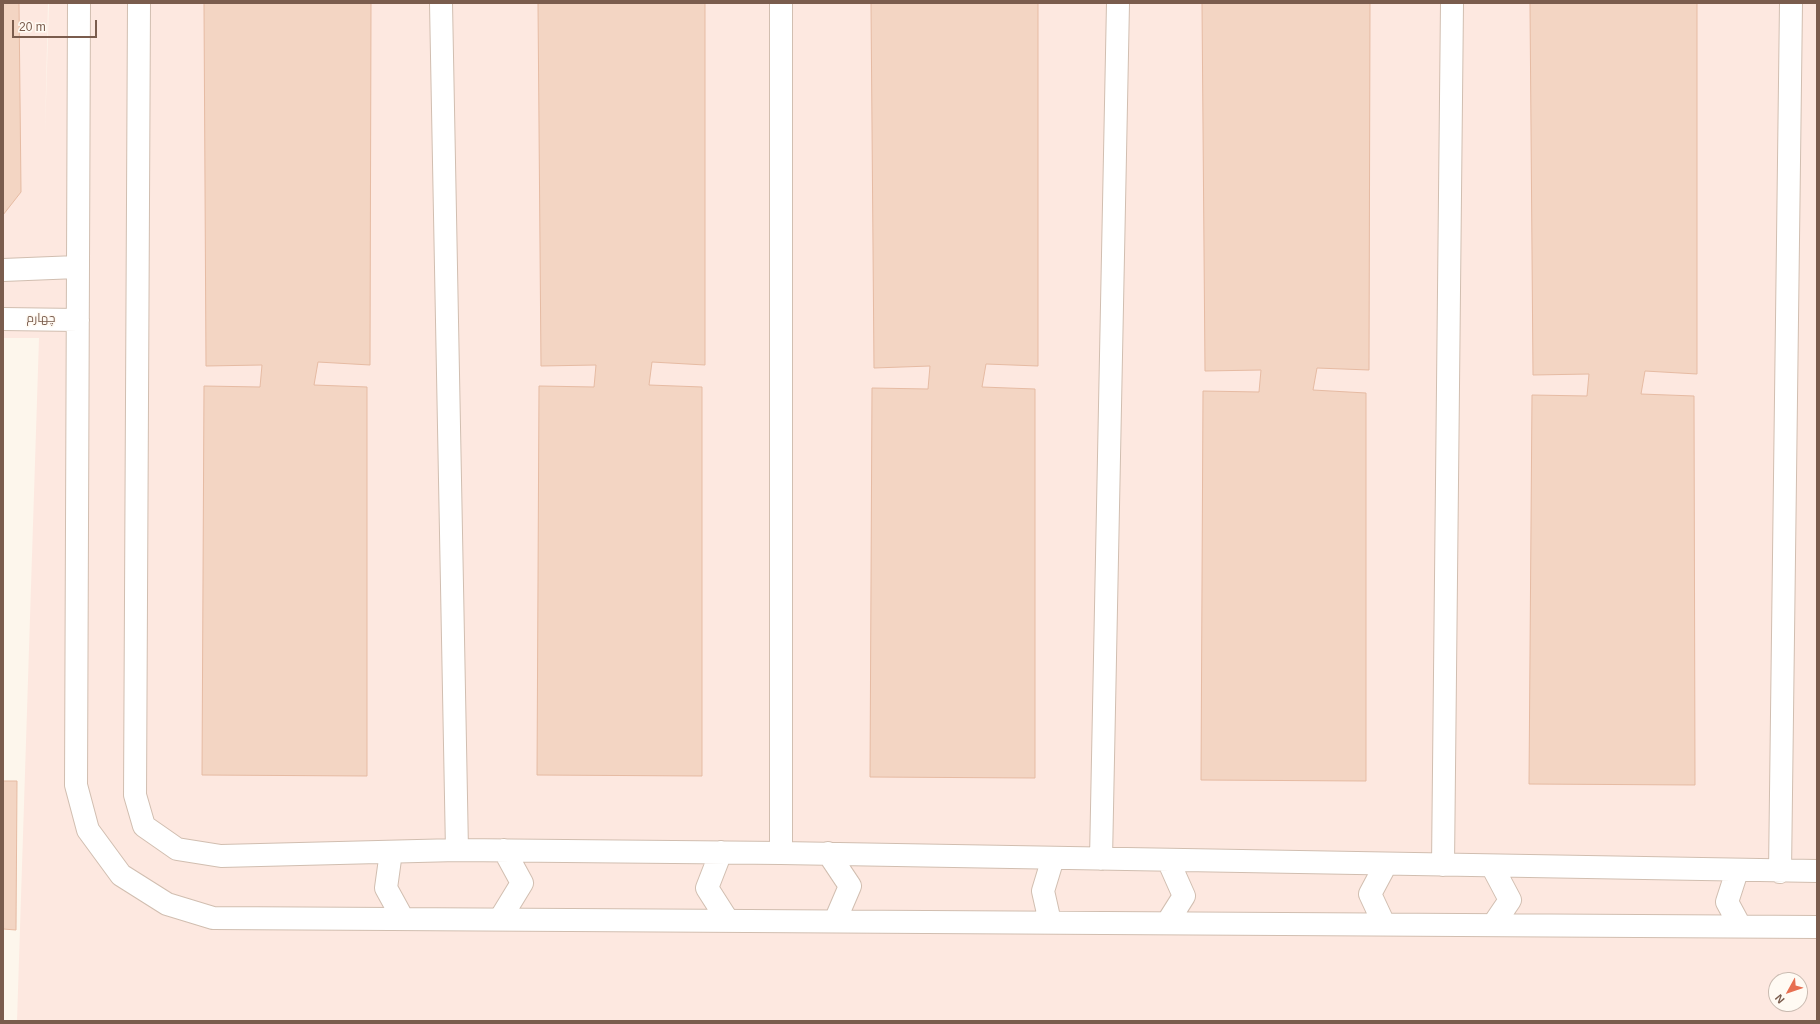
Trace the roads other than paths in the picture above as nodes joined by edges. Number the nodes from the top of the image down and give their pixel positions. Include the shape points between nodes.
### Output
1 (79, 3) edge
2 (139, 3) edge
3 (441, 3) edge
4 (781, 3) edge
5 (1118, 3) edge
6 (1452, 3) edge
7 (1791, 3) edge
8 (78, 267) junction
9 (3, 270) edge
10 (3, 319) edge
11 (78, 320) junction
12 (458, 850) junction
13 (504, 850) junction
14 (391, 852) junction
15 (721, 852) junction
16 (781, 852) junction
17 (828, 854) junction
18 (1052, 858) junction
19 (1101, 859) junction
20 (1168, 860) junction
21 (1386, 864) junction
22 (1443, 865) junction
23 (1492, 866) junction
24 (1737, 871) junction
25 (1817, 871) edge
26 (1780, 872) junction
27 (403, 919) junction
28 (500, 920) junction
29 (728, 921) junction
30 (835, 921) junction
31 (1050, 922) junction
32 (1167, 923) junction
33 (1384, 924) junction
34 (1493, 925) junction
35 (1740, 926) junction
36 (1817, 927) edge

1 - 8 street
2 - 14 street via 135,795 142,820 144,826 177,849 220,856
3 - 12 street
4 - 16 street
5 - 19 street
6 - 22 street
7 - 26 street
8 - 9 street
8 - 11 street
10 - 11 street, چهارم
11 - 27 street via 76,785 88,830 121,875 167,904 213,918
12 - 13 street
12 - 14 street
13 - 15 street
13 - 28 street via 522,883
14 - 27 street via 386,888
15 - 16 street
15 - 29 street via 707,888
16 - 17 street
17 - 18 street
17 - 30 street via 850,886
18 - 19 street
18 - 31 street via 1043,891
19 - 20 street
20 - 21 street
20 - 32 street via 1184,896
21 - 22 street
21 - 33 street via 1370,894
22 - 23 street
23 - 24 street
23 - 34 street via 1510,900
24 - 26 street
24 - 35 street via 1727,902
25 - 26 street
27 - 28 street
28 - 29 street
29 - 30 street
30 - 31 street
31 - 32 street
32 - 33 street
33 - 34 street
34 - 35 street
35 - 36 street

